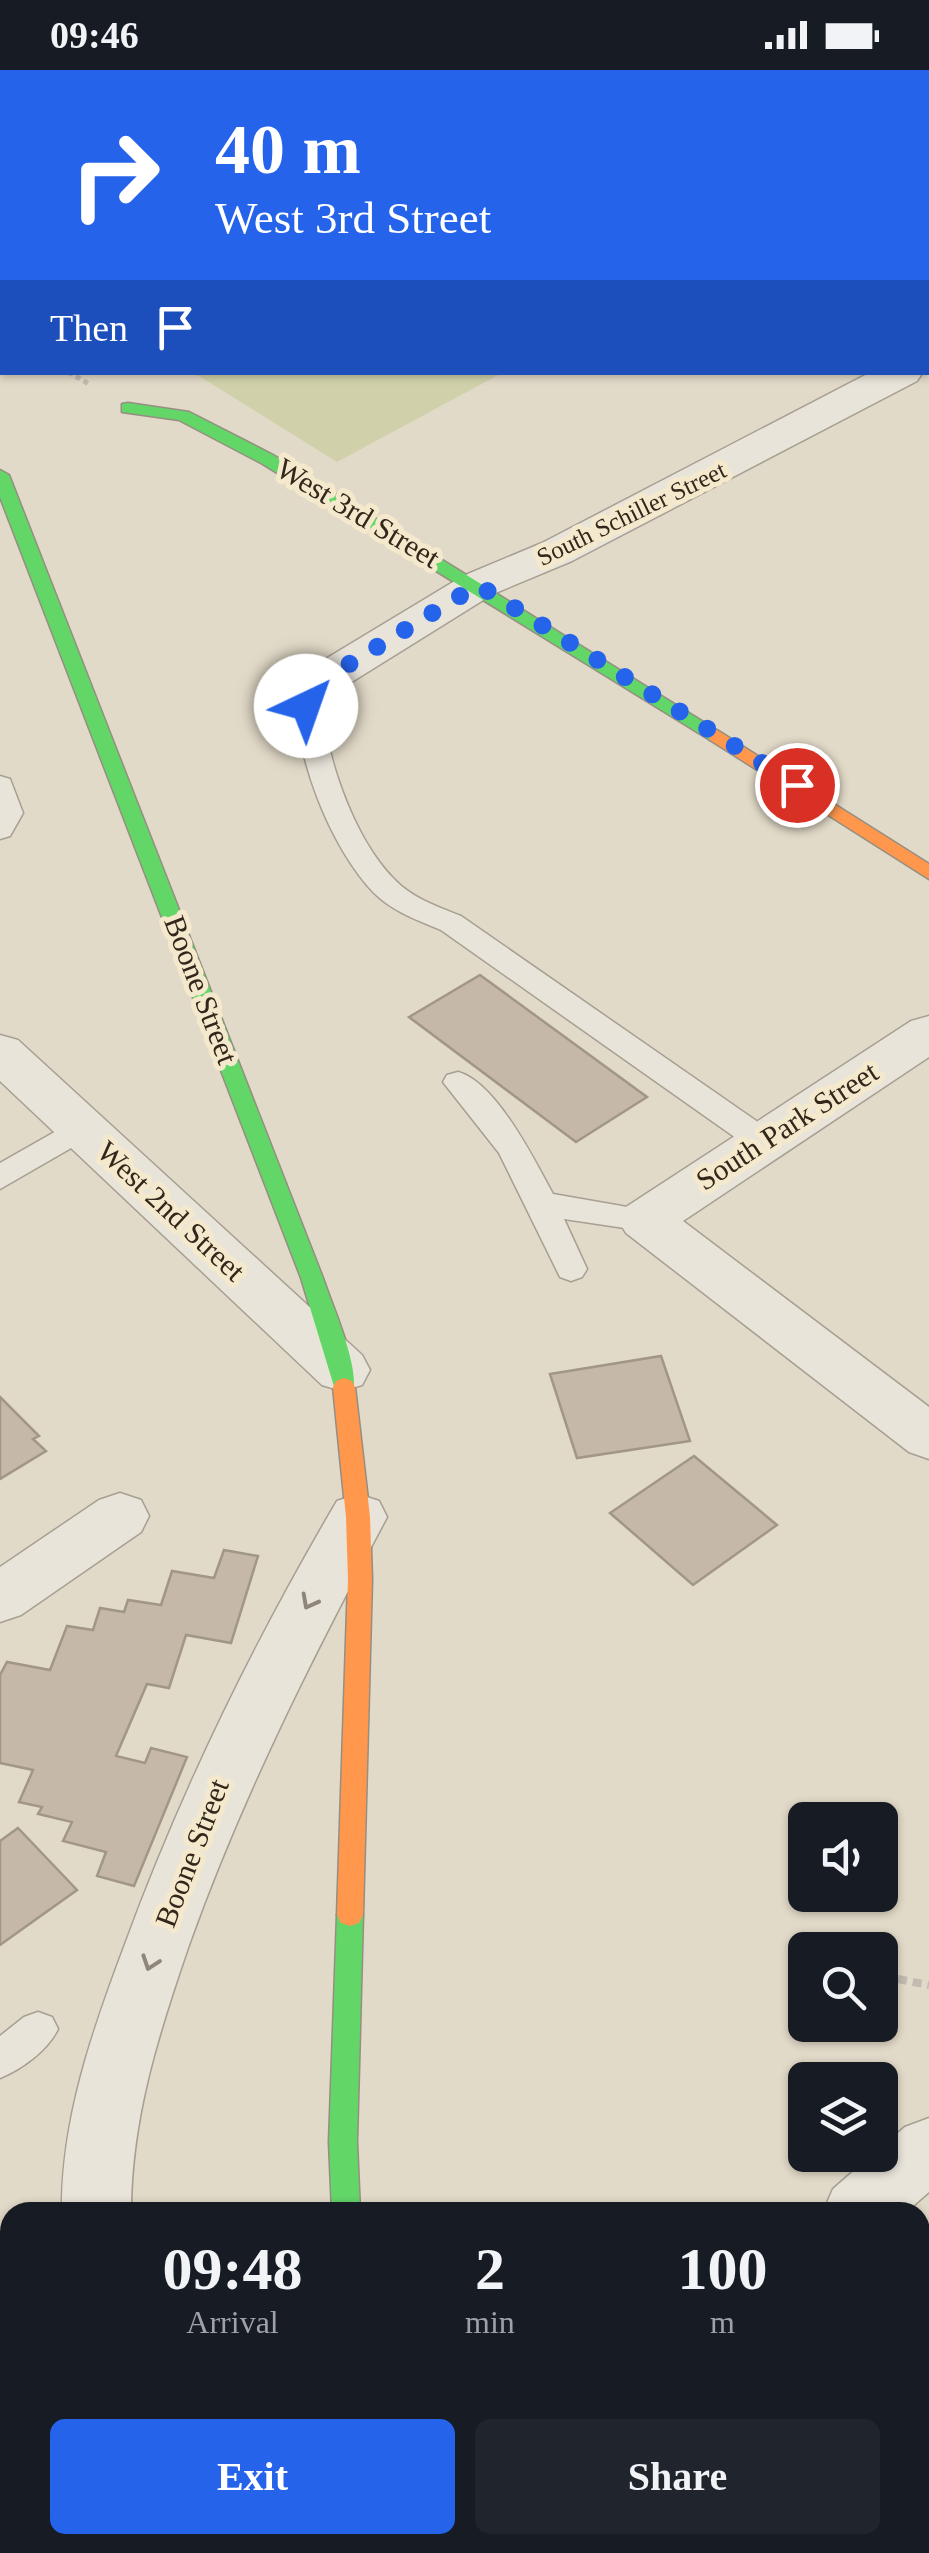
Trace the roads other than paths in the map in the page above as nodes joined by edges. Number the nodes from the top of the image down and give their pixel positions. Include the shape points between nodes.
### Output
1 (896, 375) edge
2 (128, 408) dead end
3 (0, 475) edge
4 (478, 585) junction
5 (310, 688) joint
6 (0, 784) edge
7 (0, 830) edge
8 (929, 873) edge
9 (929, 1032) edge
10 (0, 1052) edge
11 (458, 1082) dead end
12 (82, 1128) junction
13 (764, 1142) junction
14 (0, 1178) edge
15 (542, 1204) junction
16 (645, 1220) junction
17 (571, 1269) dead end
18 (342, 1370) junction
19 (929, 1437) edge
20 (120, 1516) dead end
21 (358, 1517) junction
22 (0, 1598) edge
23 (38, 2030) dead end
24 (0, 2060) edge
25 (929, 2148) edge
26 (97, 2202) edge
27 (346, 2202) edge
28 (868, 2202) edge

1 - 4 street, South Schiller Street via 557,552
2 - 4 main road, West 3rd Street via 183,416 218,431
3 - 18 main road, Boone Street
4 - 5 street, South Schiller Street
4 - 8 main road, West 3rd Street
5 - 13 lane via 308,721 328,785 380,882 404,904 451,922
6 - 7 lane via 8,813
9 - 13 street, South Park Street
10 - 12 street, West 2nd Street
11 - 15 lane via 512,1144
12 - 14 lane
12 - 18 street, West 2nd Street
13 - 16 street, South Park Street
15 - 16 lane
15 - 17 lane
16 - 19 street
18 - 21 main road, Boone Street
20 - 22 street
21 -> 26 street, Boone Street via 271,1670 182,1873 111,2089
21 - 27 main road, Boone Street
23 - 24 lane
25 - 28 street

